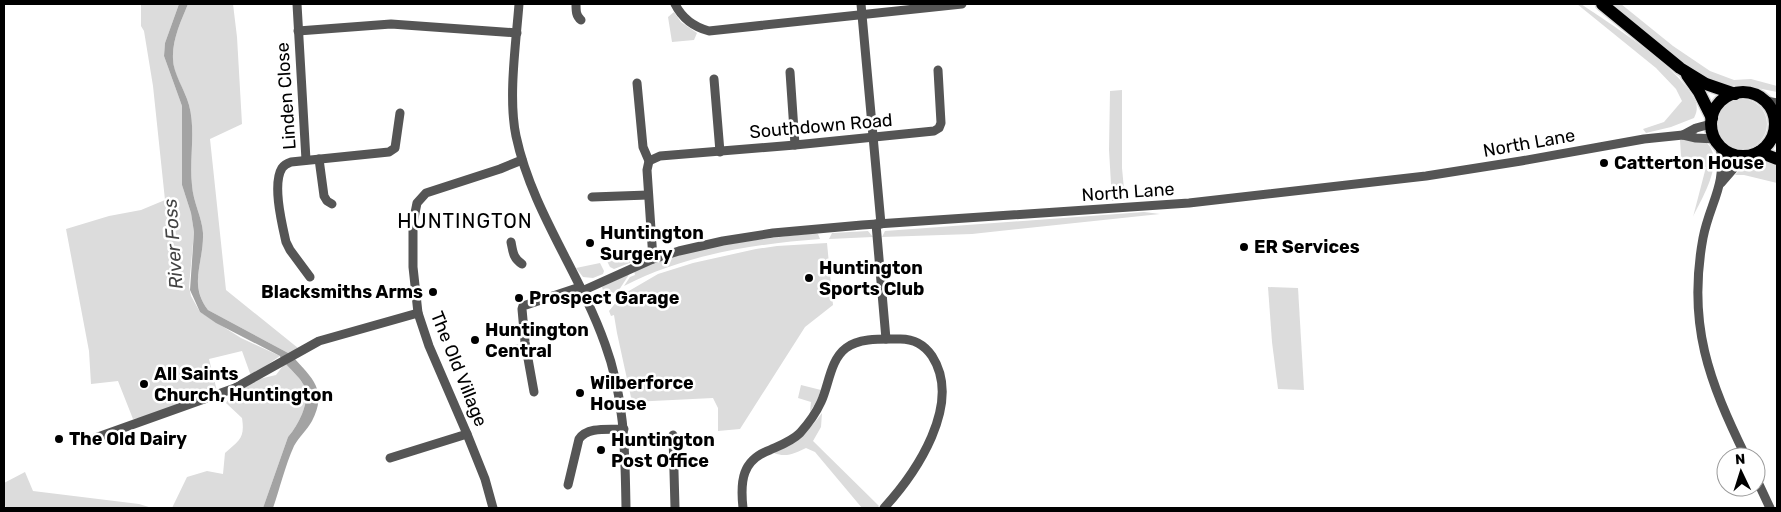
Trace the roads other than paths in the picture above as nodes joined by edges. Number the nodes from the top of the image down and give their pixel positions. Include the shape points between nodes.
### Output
1 (297, 4) edge
2 (519, 4) edge
3 (576, 4) edge
4 (675, 4) edge
5 (861, 4) edge
6 (962, 4) edge
7 (1602, 4) edge
8 (862, 15) junction
9 (581, 20) dead end
10 (298, 31) junction
11 (517, 32) junction
12 (1680, 68) junction
13 (938, 70) dead end
14 (790, 72) dead end
15 (714, 78) dead end
16 (637, 83) dead end
17 (1735, 94) junction
18 (1771, 102) edge
19 (400, 113) dead end
20 (1711, 121) junction
21 (1776, 125) edge
22 (1683, 135) junction
23 (873, 138) junction
24 (1717, 143) junction
25 (796, 145) junction
26 (720, 152) junction
27 (1755, 154) junction
28 (319, 159) junction
29 (1777, 159) edge
30 (306, 160) junction
31 (522, 160) junction
32 (649, 161) junction
33 (1721, 183) junction
34 (648, 195) junction
35 (592, 197) dead end
36 (332, 204) dead end
37 (878, 224) junction
38 (511, 242) dead end
39 (653, 259) junction
40 (522, 264) dead end
41 (310, 277) dead end
42 (581, 289) junction
43 (418, 313) junction
44 (886, 339) junction
45 (534, 392) dead end
46 (624, 429) junction
47 (467, 434) junction
48 (673, 435) dead end
49 (95, 438) dead end
50 (1741, 447) edge
51 (390, 458) dead end
52 (568, 485) dead end
53 (493, 508) edge
54 (626, 508) edge
55 (675, 508) edge
56 (743, 508) edge
57 (884, 508) edge

1 - 10 street, Linden Close
2 - 11 street
3 - 9 street
4 - 8 street via 687,20 709,30
5 - 8 street
6 - 8 street
7 - 12 highway
8 - 23 street
10 - 11 street, Linden Close via 396,24
10 - 30 street, Linden Close
11 - 31 street via 514,120
12 - 17 highway via 1706,84
12 - 20 highway via 1699,92
13 - 23 street, Southdown Road via 939,128
14 - 25 street
15 - 26 street
16 - 32 street via 643,147
17 - 18 highway via 1750,93
17 - 20 highway via 1717,105
18 - 21 highway
19 - 28 street via 396,148 389,152
20 - 22 street, North Lane
20 - 24 highway
21 - 27 highway via 1768,144
22 - 24 street, North Lane
22 - 37 street, North Lane via 1426,176 1249,197
23 - 25 street, Southdown Road
23 - 37 street
24 - 27 highway via 1734,155
24 - 33 street via 1722,165
25 - 26 street, Southdown Road
26 - 32 street, Southdown Road via 660,156
27 - 29 highway
27 - 33 street via 1734,168
28 - 30 street
28 - 36 street via 324,196
30 - 41 street via 285,164 278,177 278,189 286,242
31 - 42 street via 542,212
31 - 43 street, The Old Village via 436,189 419,200 413,223 412,250
32 - 34 street
33 - 50 street via 1704,231 1697,303 1707,367
34 - 35 street
34 - 39 street
37 - 39 street, North Lane via 773,233 692,247
37 - 44 street
38 - 40 street via 516,260
39 - 42 street, North Lane
42 - 45 street, North Lane via 523,306 525,342
42 - 46 street via 614,369
43 - 47 street, The Old Village
43 - 49 street via 319,341 235,388
44 - 56 street via 857,343 842,351 832,368 821,404 808,423 791,440 756,456 747,468
44 - 57 street via 912,340 926,348 940,372 942,395 937,421 926,449 899,492
46 - 52 street via 583,434
46 - 54 street
47 - 51 street
47 - 53 street, The Old Village
48 - 55 street

